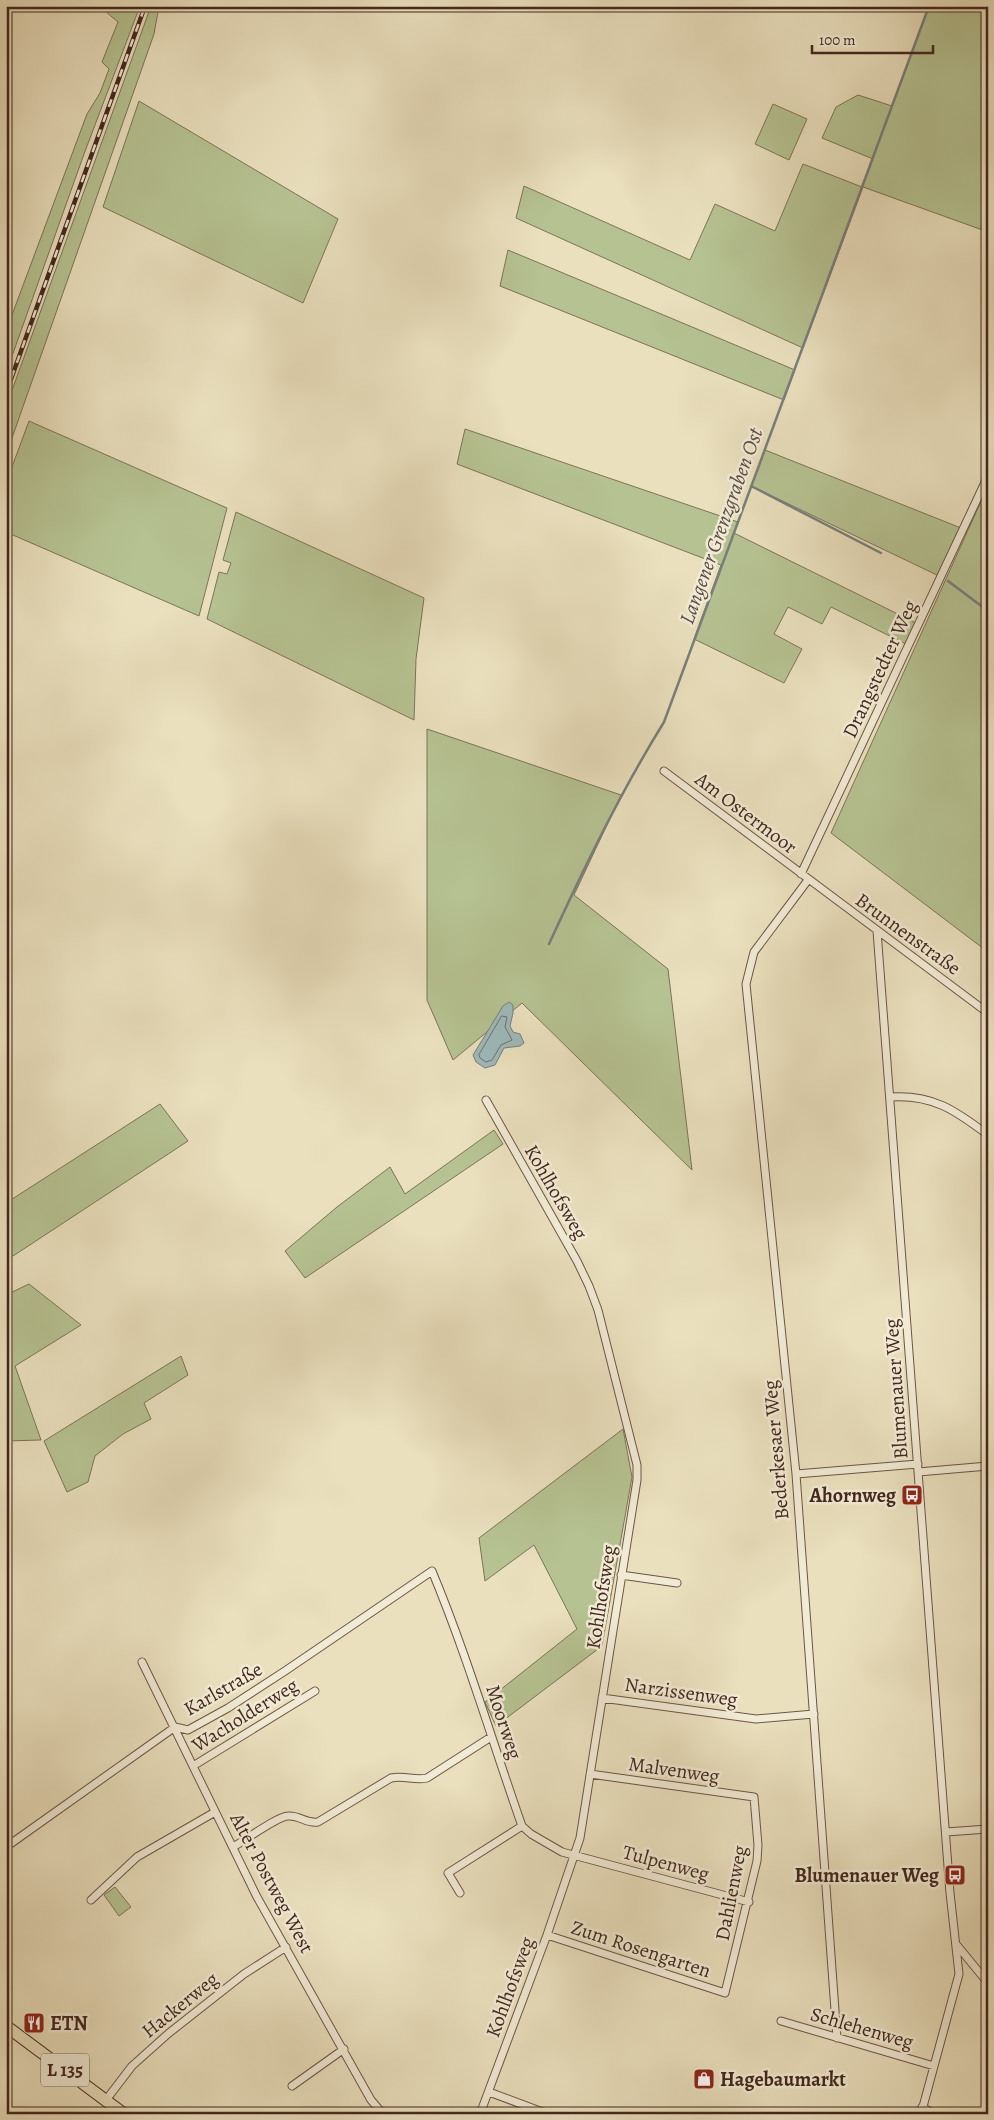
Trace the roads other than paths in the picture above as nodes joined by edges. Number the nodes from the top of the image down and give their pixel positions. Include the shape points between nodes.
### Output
1 (988, 476) edge
2 (664, 771) dead end
3 (801, 874) junction
4 (808, 880) junction
5 (877, 931) junction
6 (988, 1013) edge
7 (890, 1097) junction
8 (486, 1100) dead end
9 (988, 1135) edge
10 (988, 1466) edge
11 (918, 1468) junction
12 (796, 1474) junction
13 (432, 1571) joint
14 (622, 1575) junction
15 (676, 1584) dead end
16 (142, 1662) dead end
17 (315, 1691) dead end
18 (602, 1698) junction
19 (814, 1714) junction
20 (175, 1727) junction
21 (490, 1737) junction
22 (193, 1766) junction
23 (590, 1774) junction
24 (754, 1797) joint
25 (215, 1812) junction
26 (522, 1826) junction
27 (988, 1829) edge
28 (946, 1832) junction
29 (6, 1847) edge
30 (233, 1848) junction
31 (575, 1855) junction
32 (460, 1893) dead end
33 (91, 1900) dead end
34 (749, 1902) junction
35 (547, 1935) junction
36 (956, 1944) junction
37 (286, 1947) junction
38 (6, 1972) edge
39 (988, 1983) edge
40 (725, 1993) joint
41 (6, 1994) edge
42 (781, 2022) dead end
43 (6, 2026) edge
44 (837, 2038) junction
45 (344, 2049) junction
46 (934, 2066) junction
47 (292, 2086) dead end
48 (489, 2092) junction
49 (106, 2100) junction
50 (921, 2110) edge
51 (124, 2114) edge
52 (384, 2114) edge
53 (480, 2114) edge
54 (548, 2114) edge
55 (934, 2114) edge

1 - 3 street, Drangstedter Weg
2 - 3 street, Am Ostermoor
3 - 4 street, Am Ostermoor
4 - 5 street, Brunnenstraße
4 - 12 street, Bederkesaer Weg via 754,952 746,984
5 - 6 street, Brunnenstraße
5 - 7 street, Blumenauer Weg
7 - 9 street via 910,1096 929,1100 968,1120
7 - 11 street, Blumenauer Weg
8 - 14 street, Kohlhofsweg via 577,1260 598,1310 637,1465
10 - 11 street
11 - 12 street
11 - 28 street, Blumenauer Weg
12 - 19 street, Bederkesaer Weg
13 - 20 street, Karlstraße via 228,1708 188,1730
13 - 21 street, Moorweg via 455,1626
14 - 15 street
14 - 18 street, Kohlhofsweg
16 - 20 street, Alter Postweg West
17 - 22 street, Wacholderweg
18 - 19 street, Narzissenweg via 756,1719
18 - 23 street, Kohlhofsweg
19 - 44 street, Bederkesaer Weg
20 - 22 street, Alter Postweg West
20 - 29 street, Karlstraße
21 - 26 street, Moorweg
21 - 30 street via 427,1778 391,1778 311,1824 296,1816 285,1816
22 - 25 street, Alter Postweg West
23 - 24 street, Malvenweg
23 - 31 street, Kohlhofsweg
24 - 34 street, Dahlienweg via 758,1845
25 - 30 street, Alter Postweg West
25 - 33 street via 137,1857
26 - 31 street via 562,1852
26 - 32 street via 448,1873
27 - 28 street
28 - 36 street, Blumenauer Weg
30 - 37 street, Alter Postweg West
31 - 34 street, Tulpenweg
31 - 35 street, Kohlhofsweg
34 - 40 street, Dahlienweg
35 - 40 street, Zum Rosengarten
35 - 48 street, Kohlhofsweg
36 - 39 street
36 - 46 street, Blumenauer Weg via 959,1974
37 - 45 street, Alter Postweg West
37 - 49 street, Hackerweg via 244,1974 169,2033 132,2066
38 - 41 street
42 - 44 street, Schlehenweg
43 - 49 main road, L 135
44 - 46 street, Schlehenweg
45 - 47 street
45 - 52 street, Alter Postweg West via 371,2100
46 - 50 street, Blumenauer Weg
48 - 53 street, Kohlhofsweg
48 - 54 street
49 - 51 main road, L 135
50 - 55 street

